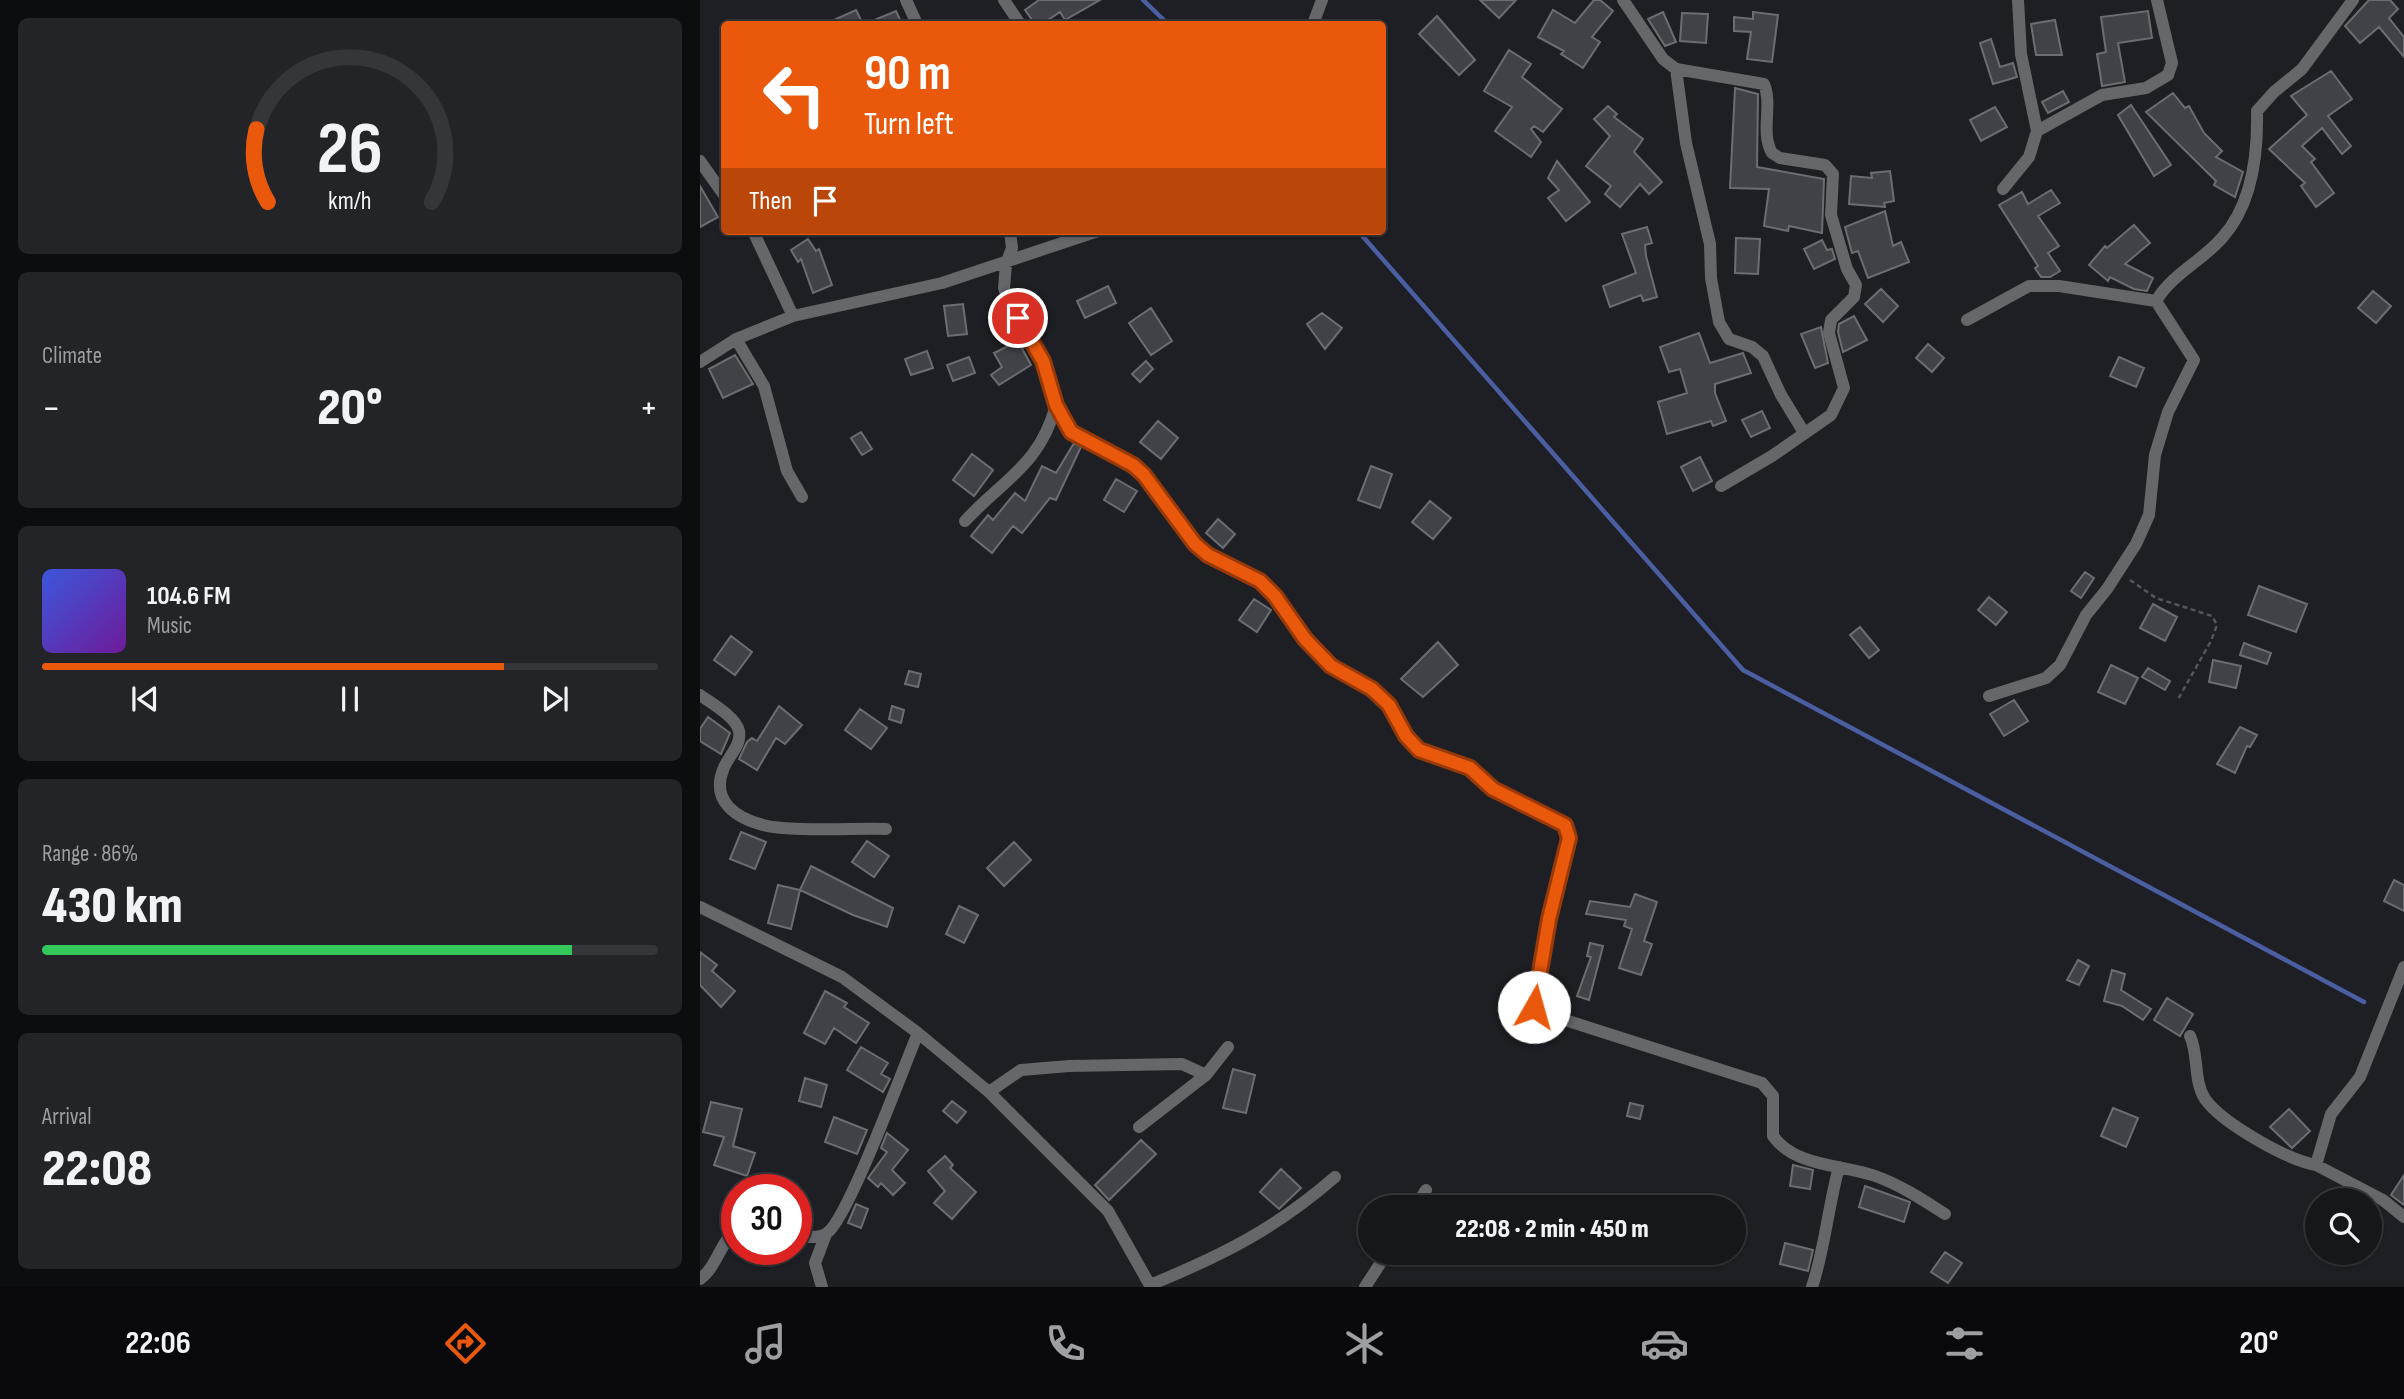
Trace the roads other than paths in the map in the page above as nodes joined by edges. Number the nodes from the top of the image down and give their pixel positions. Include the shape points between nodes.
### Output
1 (905, 0) edge
2 (1004, 0) edge
3 (1322, 0) edge
4 (1623, 0) edge
5 (1633, 0) edge
6 (2018, 0) edge
7 (2157, 0) edge
8 (2353, 0) edge
9 (916, 21) edge
10 (1018, 21) edge
11 (1314, 21) edge
12 (1675, 69) junction
13 (2037, 131) junction
14 (702, 169) edge
15 (2003, 189) dead end
16 (721, 191) edge
17 (755, 235) edge
18 (1010, 235) edge
19 (1087, 235) edge
20 (1006, 264) junction
21 (2156, 301) junction
22 (793, 316) junction
23 (1966, 320) dead end
24 (736, 339) junction
25 (700, 362) edge
26 (1056, 405) junction
27 (1803, 431) junction
28 (1721, 486) dead end
29 (802, 497) dead end
30 (965, 522) dead end
31 (700, 695) edge
32 (1989, 696) dead end
33 (886, 829) dead end
34 (700, 907) edge
35 (2404, 968) edge
36 (918, 1033) junction
37 (2190, 1036) dead end
38 (1228, 1047) dead end
39 (1206, 1074) junction
40 (989, 1092) junction
41 (1139, 1127) dead end
42 (2316, 1165) junction
43 (1839, 1167) junction
44 (1335, 1177) dead end
45 (1426, 1190) dead end
46 (1423, 1195) edge
47 (1945, 1214) dead end
48 (2404, 1217) edge
49 (826, 1234) junction
50 (812, 1237) edge
51 (721, 1246) edge
52 (1380, 1265) edge
53 (701, 1283) edge
54 (1151, 1286) edge
55 (822, 1287) edge
56 (1366, 1287) edge
57 (1812, 1287) edge

1 - 9 street
2 - 10 street
3 - 11 street
4 - 5 street
4 - 12 street via 1663,59
6 - 13 street via 2021,54
7 - 13 street via 2172,63 2168,75 2146,88 2102,96
8 - 21 street via 2302,69 2258,111 2247,195 2223,237
12 - 27 street via 1686,144 1710,244 1719,322 1729,339 1763,356
12 - 27 street via 1764,84 1772,153 1825,165 1833,174 1831,215 1856,285 1854,297 1831,320 1829,333 1844,388 1830,415
13 - 15 street via 2029,157
14 - 16 street
17 - 22 street
18 - 20 street
19 - 20 street
20 - 22 street
20 - 26 street via 1004,288 1009,303 1043,361
21 - 23 street via 2059,286 2029,286
21 - 32 street via 2194,360 2168,412 2155,455 2149,515 2120,571 2086,615 2060,665 2046,678
22 - 24 street
24 - 25 street
24 - 29 street via 764,386 787,471
26 - 30 street via 1048,434 1036,452
26 - 43 street via 1071,432 1144,475 1201,550 1260,581 1331,666 1372,689 1389,705 1419,750 1470,768 1493,789 1565,825 1569,838 1533,1002 1537,1011 1762,1083 1773,1096 1775,1139 1798,1154
27 - 28 street
31 - 33 street via 734,722 739,733 719,786 724,803 737,817 766,826
34 - 36 street via 842,977
35 - 42 street via 2360,1077 2331,1114
36 - 40 street
36 - 49 street via 866,1162
37 - 42 street via 2205,1098 2230,1121 2267,1144
38 - 39 street
39 - 40 street via 1182,1064 1069,1066 1021,1070
39 - 41 street
40 - 54 street via 1108,1211
42 - 48 street via 2383,1200
43 - 47 street via 1894,1183
43 - 57 street
44 - 54 street via 1300,1208 1223,1255
45 - 46 street
49 - 50 street
49 - 55 street via 815,1263
51 - 53 street
52 - 56 street

